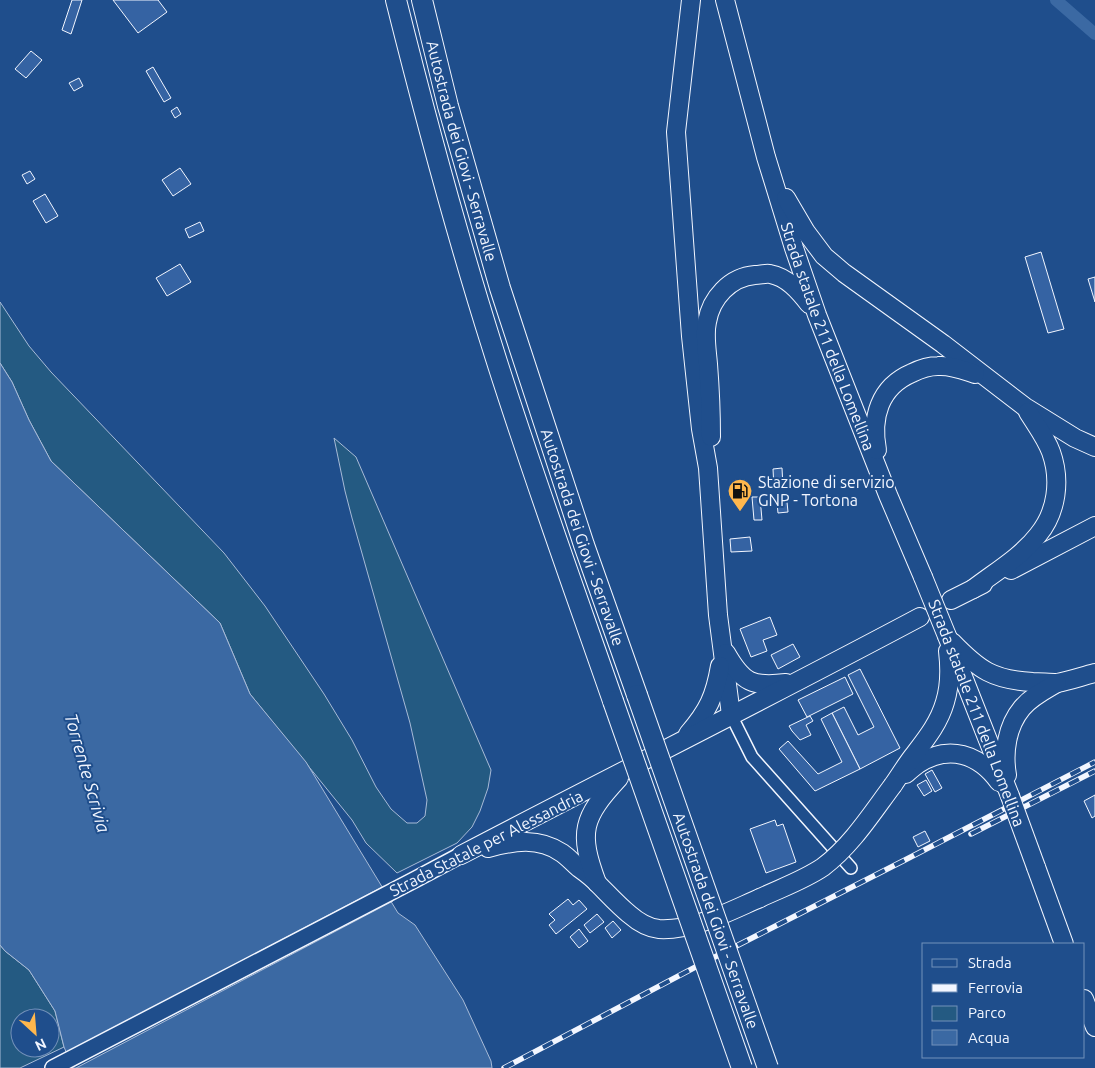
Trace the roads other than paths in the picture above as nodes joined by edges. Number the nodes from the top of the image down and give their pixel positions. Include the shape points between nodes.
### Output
1 (396, 0) edge
2 (422, 0) edge
3 (692, 0) edge
4 (725, 0) edge
5 (766, 157) junction
6 (817, 315) junction
7 (986, 378) junction
8 (1025, 408) junction
9 (1095, 447) edge
10 (708, 468) junction
11 (888, 495) junction
12 (1095, 526) edge
13 (1095, 531) edge
14 (1064, 543) junction
15 (973, 589) junction
16 (951, 600) dead end
17 (920, 617) dead end
18 (947, 636) junction
19 (723, 649) junction
20 (1095, 673) edge
21 (797, 682) junction
22 (1057, 683) junction
23 (731, 715) junction
24 (682, 740) junction
25 (626, 771) junction
26 (893, 784) junction
27 (1010, 796) junction
28 (461, 855) junction
29 (851, 868) dead end
30 (598, 883) junction
31 (1064, 943) edge
32 (1085, 1002) edge
33 (1095, 1027) edge
34 (53, 1068) edge
35 (742, 1068) edge
36 (768, 1068) edge

1 - 35 highway, Autostrada dei Giovi - Serravalle, bridge via 432,142 492,347
2 - 36 highway, Autostrada dei Giovi - Serravalle, bridge via 448,106 500,288 581,535
3 - 10 main road via 676,132 691,336
4 - 5 main road, Strada statale 211 della Lomellina
5 - 6 main road, Strada statale 211 della Lomellina
5 - 7 main road via 791,208 824,256
6 - 10 main road via 793,285 770,274 747,275 731,282 719,293 706,323 712,409
6 - 11 main road, Strada statale 211 della Lomellina
7 - 8 main road
7 - 11 main road via 938,366 905,375 892,386 882,399 874,430
8 - 9 main road
8 - 15 main road via 1051,451 1057,487 1054,504 1039,535
10 - 19 main road
11 - 18 main road, Strada statale 211 della Lomellina, bridge
12 - 14 main road
13 - 14 main road
14 - 15 main road
15 - 16 main road
17 - 21 main road, Strada Statale per Alessandria
18 - 22 main road via 967,657 991,674 1016,681
18 - 26 main road via 950,667 939,719
18 - 27 main road, Strada statale 211 della Lomellina
19 - 21 main road via 738,673 753,683
19 - 23 main road
19 - 24 main road via 710,704
20 - 22 main road
21 - 23 main road, Strada Statale per Alessandria
22 - 27 main road via 1023,707 1009,732 1006,770
23 - 24 main road, Strada Statale per Alessandria
23 - 29 street via 752,757
24 - 25 main road, Strada Statale per Alessandria
25 - 28 main road, Strada Statale per Alessandria
25 - 30 main road via 589,818 587,852
26 - 27 main road via 933,756 957,753 983,763
26 - 30 main road, bridge via 841,851 822,867 800,880 708,920 679,928 658,929 638,922
27 - 31 main road, Strada statale 211 della Lomellina, bridge
28 - 30 main road via 506,843 534,842 563,853
28 - 34 main road, Strada Statale per Alessandria
32 - 33 main road

